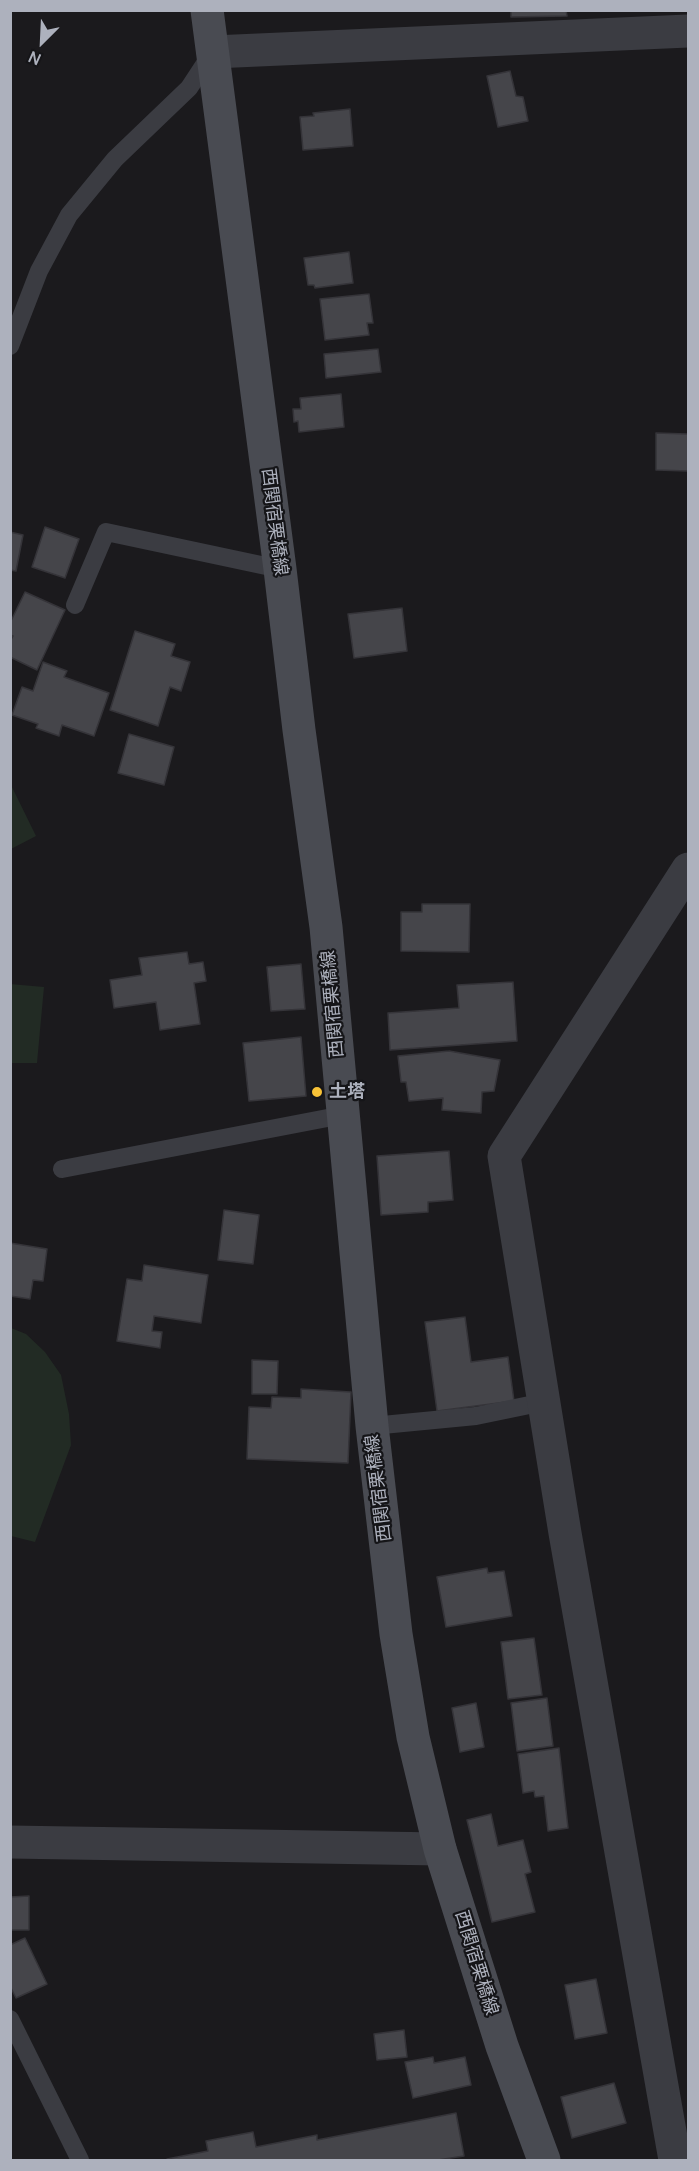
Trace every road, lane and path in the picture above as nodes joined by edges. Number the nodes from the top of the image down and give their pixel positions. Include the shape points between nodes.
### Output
1 (207, 10) edge
2 (688, 31) edge
3 (213, 52) junction
4 (10, 346) edge
5 (280, 569) junction
6 (75, 605) dead end
7 (688, 869) edge
8 (343, 1115) junction
9 (62, 1169) dead end
10 (544, 1402) junction
11 (372, 1426) junction
12 (10, 1842) edge
13 (440, 1849) junction
14 (10, 2019) edge
15 (80, 2160) edge
16 (544, 2160) edge
17 (675, 2160) edge

1 - 3 main road, 西関宿栗橋線
2 - 3 street
3 - 4 lane via 189,88 115,159 69,214 39,271
3 - 5 main road, 西関宿栗橋線
5 - 6 lane via 106,532
5 - 8 main road, 西関宿栗橋線 via 326,927
7 - 10 street via 504,1156
8 - 9 lane
8 - 11 main road, 西関宿栗橋線
10 - 11 lane via 476,1416
10 - 17 street
11 - 13 main road, 西関宿栗橋線 via 396,1634 413,1737
12 - 13 street
13 - 16 main road, 西関宿栗橋線 via 502,2046
14 - 15 lane

